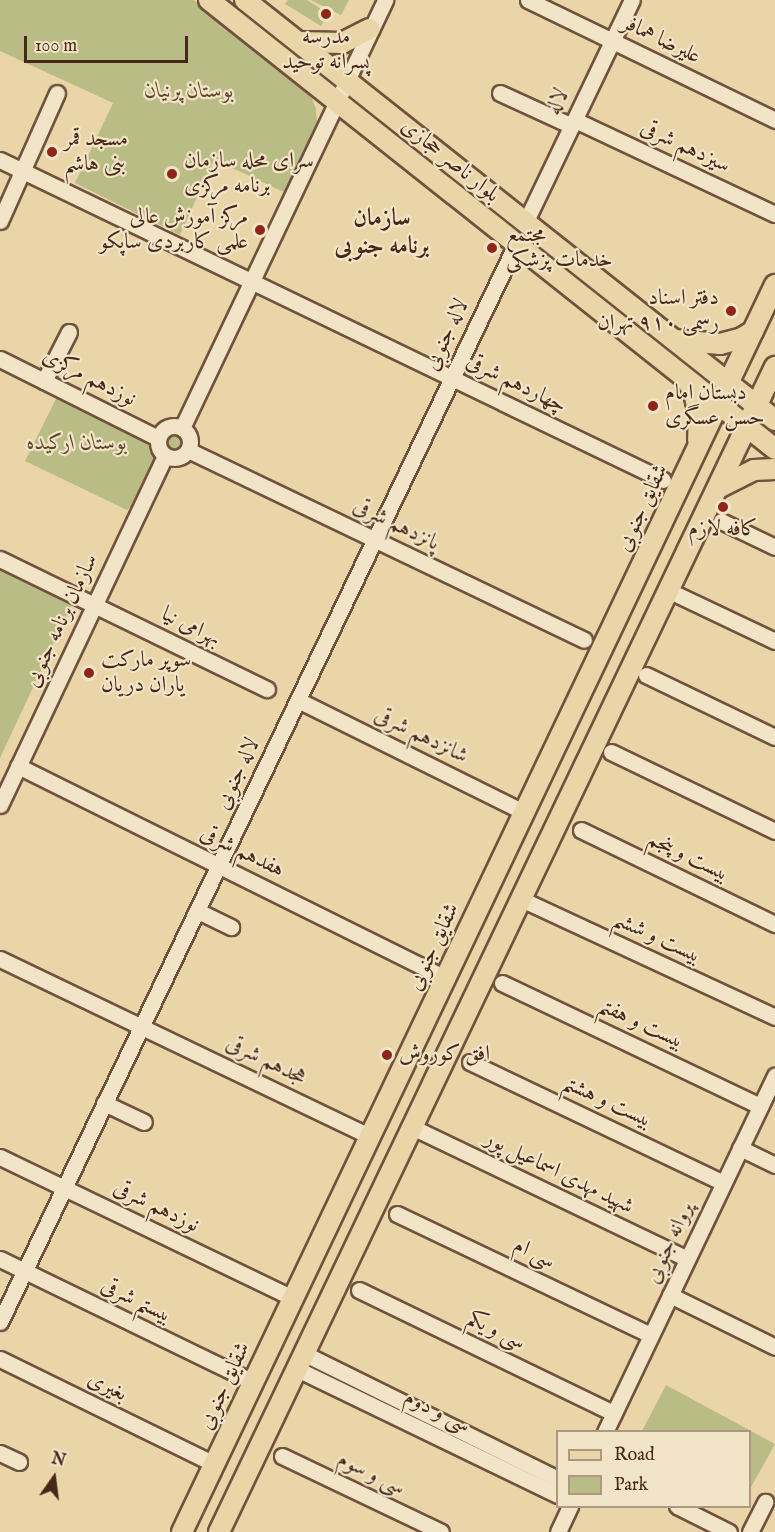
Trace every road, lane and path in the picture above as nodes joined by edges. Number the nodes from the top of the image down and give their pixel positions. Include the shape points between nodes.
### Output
1 (209, 0) edge
2 (245, 0) edge
3 (385, 0) edge
4 (528, 0) edge
5 (632, 0) edge
6 (370, 29) junction
7 (612, 41) junction
8 (300, 42) junction
9 (348, 81) junction
10 (57, 93) dead end
11 (500, 93) dead end
12 (338, 102) junction
13 (775, 120) edge
14 (573, 123) junction
15 (0, 160) edge
16 (24, 171) junction
17 (775, 214) edge
18 (0, 221) edge
19 (525, 223) junction
20 (516, 244) junction
21 (252, 282) junction
22 (775, 285) edge
23 (753, 331) junction
24 (69, 332) dead end
25 (673, 340) junction
26 (0, 359) edge
27 (775, 368) edge
28 (685, 376) junction
29 (452, 378) junction
30 (44, 381) junction
31 (729, 383) junction
32 (719, 403) junction
33 (757, 406) junction
34 (775, 420) edge
35 (747, 426) junction
36 (182, 428) junction
37 (158, 438) junction
38 (775, 449) edge
39 (188, 450) junction
40 (696, 451) junction
41 (165, 456) junction
42 (775, 469) edge
43 (663, 480) dead end
44 (718, 488) junction
45 (721, 521) dead end
46 (375, 540) junction
47 (775, 547) edge
48 (0, 560) edge
49 (678, 595) dead end
50 (95, 605) junction
51 (584, 640) dead end
52 (775, 641) edge
53 (646, 675) dead end
54 (267, 689) dead end
55 (298, 700) junction
56 (775, 737) edge
57 (611, 752) dead end
58 (18, 766) junction
59 (0, 805) edge
60 (524, 812) junction
61 (581, 830) dead end
62 (775, 831) edge
63 (219, 866) junction
64 (521, 899) junction
65 (198, 911) junction
66 (775, 924) edge
67 (231, 927) dead end
68 (0, 959) edge
69 (445, 978) junction
70 (502, 983) dead end
71 (775, 1017) edge
72 (142, 1027) junction
73 (470, 1062) dead end
74 (775, 1075) edge
75 (104, 1103) junction
76 (760, 1106) junction
77 (144, 1122) dead end
78 (412, 1127) junction
79 (370, 1136) junction
80 (740, 1148) junction
81 (0, 1157) edge
82 (775, 1165) edge
83 (724, 1183) junction
84 (63, 1188) junction
85 (397, 1214) dead end
86 (0, 1259) edge
87 (687, 1259) junction
88 (24, 1271) junction
89 (358, 1290) dead end
90 (670, 1295) junction
91 (293, 1298) junction
92 (0, 1322) edge
93 (651, 1335) junction
94 (775, 1347) edge
95 (0, 1359) edge
96 (307, 1364) junction
97 (253, 1382) junction
98 (402, 1411) junction
99 (614, 1413) junction
100 (606, 1430) edge
101 (0, 1453) edge
102 (282, 1456) dead end
103 (19, 1462) dead end
104 (214, 1464) junction
105 (556, 1478) edge
106 (556, 1494) edge
107 (765, 1502) dead end
108 (569, 1508) edge
109 (681, 1508) edge
110 (182, 1532) edge
111 (219, 1532) edge
112 (441, 1532) edge
113 (558, 1532) edge
114 (729, 1532) edge
115 (750, 1532) edge

1 - 12 main road, بلوار ناصر حجازی
2 - 8 main road, بلوار ناصر حجازی
3 - 6 street
4 - 7 street, علیرضا همافر
5 - 7 street, لاله
6 - 8 main road via 342,43
6 - 9 street
7 - 13 street, علیرضا همافر
7 - 14 street, لاله
8 - 9 main road, بلوار ناصر حجازی
9 - 12 street
9 - 19 main road, بلوار ناصر حجازی
10 - 16 street
11 - 14 street, سیزدهم شرقی
12 - 20 main road, بلوار ناصر حجازی
12 - 21 street
14 - 17 street, سیزدهم شرقی
14 - 19 street, لاله
15 - 16 street, چهاردهم شرقی
16 - 18 street
16 - 21 street, چهاردهم شرقی
19 - 25 main road, بلوار ناصر حجازی
20 - 28 main road, بلوار ناصر حجازی
20 - 29 street, لاله جنوبی
21 - 29 street, چهاردهم شرقی
21 - 36 street
22 - 23 main road, شقایق جنوبی
23 - 25 main road via 720,344
23 - 31 main road, شقایق جنوبی
24 - 30 street
25 - 31 main road, بلوار ناصر حجازی
26 - 30 street, نوزدهم مرکزی
27 - 33 main road
28 - 32 main road, بلوار ناصر حجازی
28 - 40 main road via 699,414
29 - 43 street, چهاردهم شرقی
29 - 46 street, لاله جنوبی
30 - 37 street, نوزدهم مرکزی
31 - 32 main road, شقایق جنوبی
31 - 33 main road, بلوار ناصر حجازی
32 - 35 main road, بلوار ناصر حجازی
32 - 40 main road, شقایق جنوبی
33 - 34 main road, بلوار ناصر حجازی
33 - 35 main road
35 - 38 main road, بلوار ناصر حجازی
35 - 44 main road
36 - 37 street via 167,427
36 - 39 street via 190,440
37 - 41 street
39 - 41 street via 175,458
39 - 46 street, پانزدهم شرقی
40 - 60 main road, شقایق جنوبی
41 - 50 street, سازمان برنامه جنوبی
42 - 44 main road via 754,470
44 - 64 main road
45 - 47 street
46 - 51 street, پانزدهم شرقی
46 - 55 street, لاله جنوبی
48 - 50 street, بهرامی نیا
49 - 52 street
50 - 54 street, بهرامی نیا
50 - 58 street, سازمان برنامه جنوبی
53 - 56 street
55 - 60 street, شانزدهم شرقی
55 - 63 street, لاله جنوبی
57 - 62 street
58 - 59 street, سازمان برنامه جنوبی
58 - 63 street, هفدهم شرقی
60 - 69 main road, شقایق جنوبی
61 - 66 street, بیست و پنجم
63 - 65 street, لاله جنوبی
63 - 69 street, هفدهم شرقی
64 - 71 street, بیست و ششم
64 - 78 main road
65 - 67 street
65 - 72 street, لاله جنوبی
68 - 72 street, هجدهم شرقی
69 - 79 main road, شقایق جنوبی
70 - 76 street, بیست و هفتم
72 - 75 street, لاله جنوبی
72 - 79 street, هجدهم شرقی
73 - 83 street, بیست و هشتم
74 - 76 street, پروانه جنوبی
75 - 77 street
75 - 84 street, لاله جنوبی
76 - 80 street, پروانه جنوبی
78 - 87 street, شهید مهدی اسماعیل پور
78 - 96 main road
79 - 91 main road, شقایق جنوبی
80 - 82 street
80 - 83 street, پروانه جنوبی
81 - 84 street, نوزدهم شرقی
83 - 87 street, پروانه جنوبی
84 - 88 street, لاله جنوبی
84 - 91 street, نوزدهم شرقی
85 - 93 street, سی ام
86 - 88 street, بیستم شرقی
87 - 90 street, پروانه جنوبی
88 - 92 street, لاله جنوبی
88 - 97 street, بیستم شرقی
89 - 99 street, سی و یکم
90 - 93 street, پروانه جنوبی
90 - 94 street
91 - 97 main road, شقایق جنوبی
93 - 99 street, پروانه جنوبی
95 - 104 street, بغیری
96 - 98 street, سی و دوم
96 - 111 main road
97 - 104 main road, شقایق جنوبی
98 - 105 street, سی و دوم
98 - 106 street, سی و دوم
99 - 100 street, پروانه جنوبی
101 - 103 street
102 - 112 street, سی و سوم
104 - 110 main road, شقایق جنوبی
107 - 115 street
108 - 113 street
109 - 114 street

